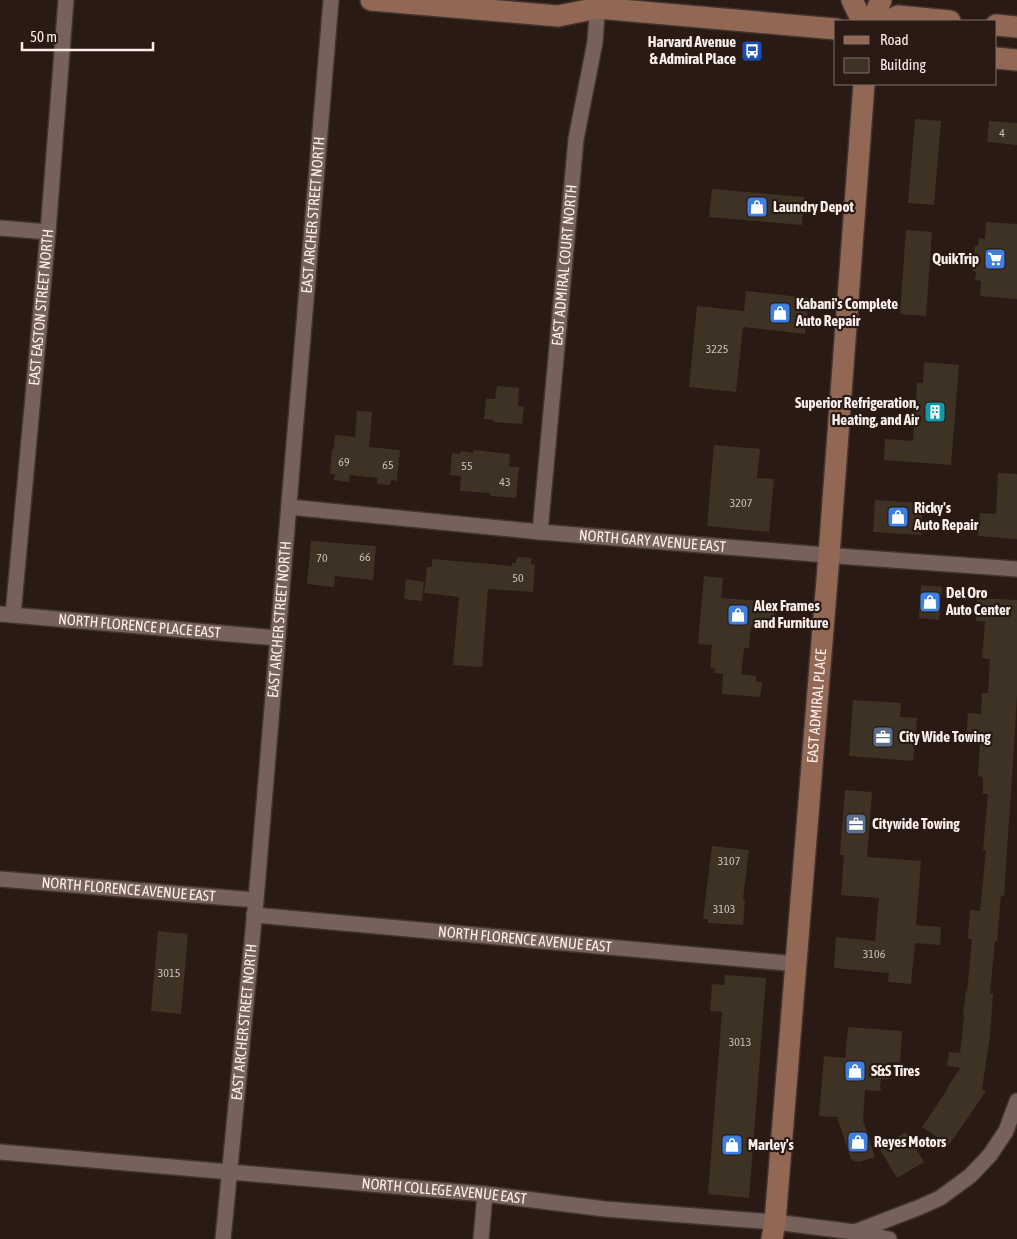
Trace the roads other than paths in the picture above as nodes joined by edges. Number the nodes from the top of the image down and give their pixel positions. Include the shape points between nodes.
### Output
1 (66, 0) edge
2 (332, 0) edge
3 (372, 0) edge
4 (852, 0) edge
5 (881, 0) edge
6 (593, 3) edge
7 (862, 20) edge
8 (872, 20) edge
9 (890, 20) edge
10 (940, 20) edge
11 (997, 25) edge
12 (1017, 27) edge
13 (834, 29) edge
14 (997, 58) edge
15 (1017, 60) edge
16 (864, 85) edge
17 (0, 228) edge
18 (48, 232) junction
19 (289, 507) junction
20 (540, 532) junction
21 (829, 555) junction
22 (1017, 569) edge
23 (7, 614) edge
24 (278, 638) junction
25 (0, 879) edge
26 (255, 907) junction
27 (797, 964) junction
28 (1017, 1102) edge
29 (0, 1152) edge
30 (229, 1171) junction
31 (485, 1194) junction
32 (774, 1231) edge
33 (854, 1232) junction
34 (223, 1239) edge
35 (481, 1239) edge
36 (889, 1239) edge

1 - 18 street, EAST EASTON STREET NORTH
2 - 19 street, EAST ARCHER STREET NORTH
3 - 6 main road via 558,16
4 - 7 main road
5 - 8 main road
6 - 13 main road
6 - 20 street, EAST ADMIRAL COURT NORTH via 595,42 576,139
9 - 10 main road via 898,16
11 - 12 main road
14 - 15 main road
16 - 21 main road, EAST ADMIRAL PLACE
17 - 18 street
18 - 23 street, EAST EASTON STREET NORTH
19 - 20 street, NORTH GARY AVENUE EAST
19 - 24 street, EAST ARCHER STREET NORTH
20 - 21 street, NORTH GARY AVENUE EAST
21 - 22 street, NORTH GARY AVENUE EAST
21 - 27 main road, EAST ADMIRAL PLACE
23 - 24 street, NORTH FLORENCE PLACE EAST
24 - 26 street, EAST ARCHER STREET NORTH
25 - 26 street, NORTH FLORENCE AVENUE EAST
26 - 27 street, NORTH FLORENCE AVENUE EAST
26 - 30 street, EAST ARCHER STREET NORTH
27 - 32 main road, EAST ADMIRAL PLACE
28 - 33 street via 1006,1131 970,1176 940,1198
29 - 30 street, NORTH COLLEGE AVENUE EAST
30 - 31 street, NORTH COLLEGE AVENUE EAST
30 - 34 street, EAST ARCHER STREET NORTH
31 - 32 street, NORTH COLLEGE AVENUE EAST
31 - 35 street
32 - 33 street, NORTH COLLEGE AVENUE EAST
33 - 36 street, NORTH COLLEGE AVENUE EAST

